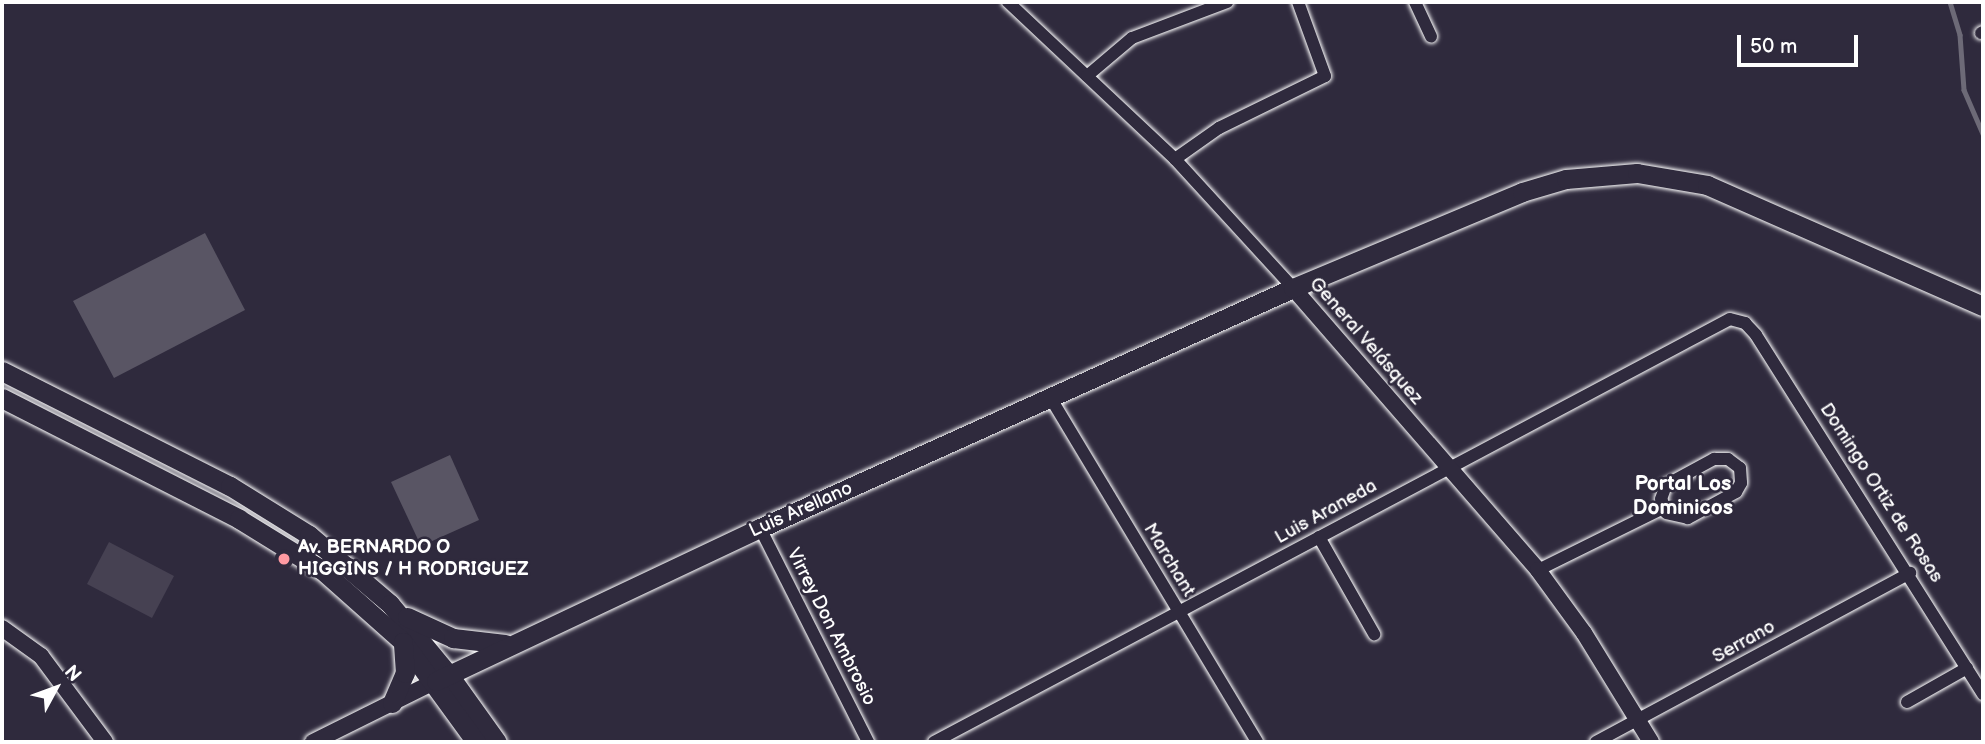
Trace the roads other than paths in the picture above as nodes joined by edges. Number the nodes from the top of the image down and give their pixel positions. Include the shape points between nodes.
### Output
1 (1008, 2) edge
2 (1227, 2) edge
3 (1298, 2) edge
4 (1415, 2) edge
5 (1431, 36) dead end
6 (1087, 76) junction
7 (1175, 159) junction
8 (1293, 288) junction
9 (1983, 306) edge
10 (1737, 320) joint
11 (2, 371) edge
12 (1050, 397) junction
13 (2, 398) edge
14 (1446, 467) junction
15 (1663, 508) junction
16 (760, 528) junction
17 (1319, 537) junction
18 (1538, 570) junction
19 (1910, 573) junction
20 (390, 604) junction
21 (1179, 614) junction
22 (2, 628) edge
23 (1374, 634) dead end
24 (403, 642) junction
25 (510, 644) junction
26 (1967, 667) junction
27 (443, 678) junction
28 (1983, 694) edge
29 (1907, 702) dead end
30 (392, 703) junction
31 (1639, 720) junction
32 (105, 742) edge
33 (313, 742) edge
34 (476, 742) edge
35 (497, 742) edge
36 (868, 742) edge
37 (934, 742) edge
38 (1257, 742) edge
39 (1595, 742) edge
40 (1651, 742) edge

1 - 6 street, General Velásquez
2 - 6 street via 1132,38
3 - 7 street via 1325,76 1219,128
4 - 5 street
6 - 7 street, General Velásquez
7 - 8 street, General Velásquez
8 - 9 main road, Luis Arellano via 1533,188 1590,175 1637,173 1730,193
8 - 12 main road, Luis Arellano
8 - 14 street, General Velásquez
10 - 14 street, Luis Araneda via 1716,323
10 - 19 street, Domingo Ortiz de Rosas via 1756,335
11 - 20 main road via 262,504 340,559
12 - 16 main road, Luis Arellano
12 - 21 street, Marchant
13 - 24 main road via 297,553
14 - 17 street, Luis Araneda
14 - 18 street, General Velásquez
15 - 15 street via 1683,519 1731,496 1741,483 1740,468 1728,459 1714,459 1666,485 1661,495
15 - 18 street
16 - 25 main road, Luis Arellano
16 - 36 street, Virrey Don Ambrosio
17 - 21 street, Luis Araneda
17 - 23 street
18 - 31 street, General Velásquez
19 - 26 street, Domingo Ortiz de Rosas
19 - 31 street, Serrano
20 - 25 main road via 419,625 453,638
20 - 27 main road
21 - 37 street, Luis Araneda
21 - 38 street, Marchant
22 - 32 street via 41,656
24 - 27 main road
24 - 30 main road via 405,673
25 - 27 main road, Luis Arellano
26 - 28 street, Domingo Ortiz de Rosas
26 - 29 street
27 - 30 street, Luis Arellano
27 - 34 main road
27 - 35 main road
30 - 33 street, Luis Arellano
31 - 39 street, Serrano
31 - 40 street, General Velásquez

